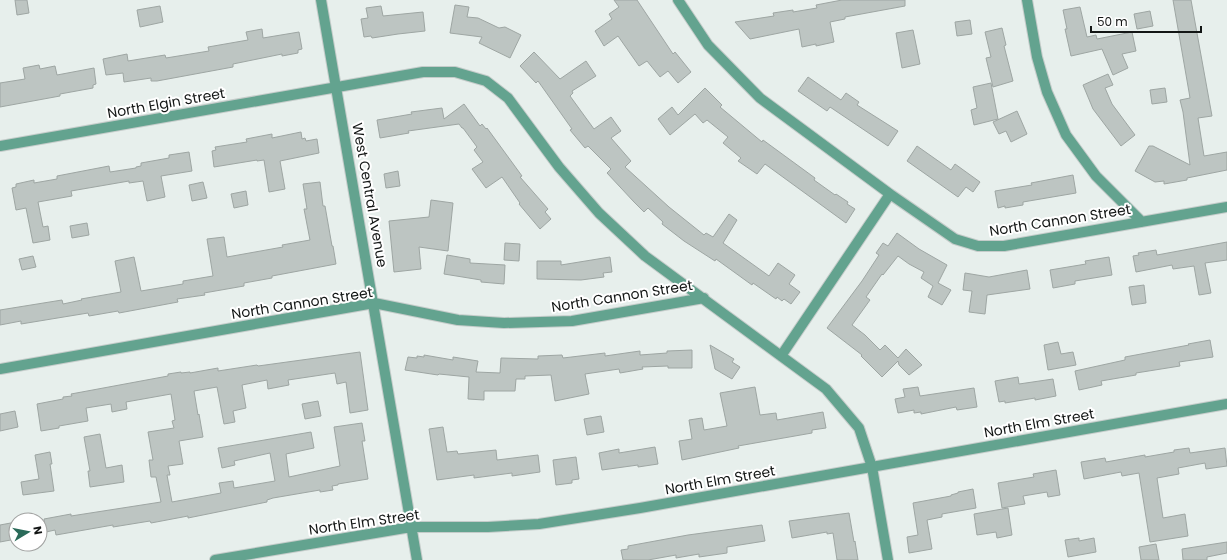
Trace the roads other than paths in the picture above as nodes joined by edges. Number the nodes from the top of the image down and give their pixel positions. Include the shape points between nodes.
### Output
1 (321, 0) edge
2 (678, 0) edge
3 (1027, 0) edge
4 (337, 87) junction
5 (0, 146) edge
6 (890, 194) junction
7 (1227, 207) edge
8 (1142, 222) junction
9 (704, 298) junction
10 (374, 303) junction
11 (781, 356) junction
12 (0, 369) edge
13 (1227, 404) edge
14 (872, 467) junction
15 (411, 527) junction
16 (215, 560) edge
17 (417, 560) edge
18 (888, 560) edge

1 - 4 street, West Central Avenue
2 - 6 street, North Cannon Street via 708,45 760,98
3 - 8 street via 1037,57 1047,92 1066,135 1096,176
4 - 5 street, North Elgin Street
4 - 9 street, North Elgin Street via 423,72 455,72 486,81 508,98 559,167 599,213 645,256
4 - 10 street, West Central Avenue
6 - 8 street, North Cannon Street via 955,239 978,246 1004,246
6 - 11 street
7 - 8 street, North Cannon Street
9 - 10 street, North Cannon Street via 572,321 504,323 458,320
9 - 11 street, North Elgin Street
10 - 12 street, North Cannon Street
10 - 15 street, West Central Avenue
11 - 14 street, North Elgin Street via 826,389 859,428
13 - 14 street, North Elm Street
14 - 15 street, North Elm Street via 539,524
14 - 18 street, North Elgin Street
15 - 16 street, North Elm Street
15 - 17 street, West Central Avenue

